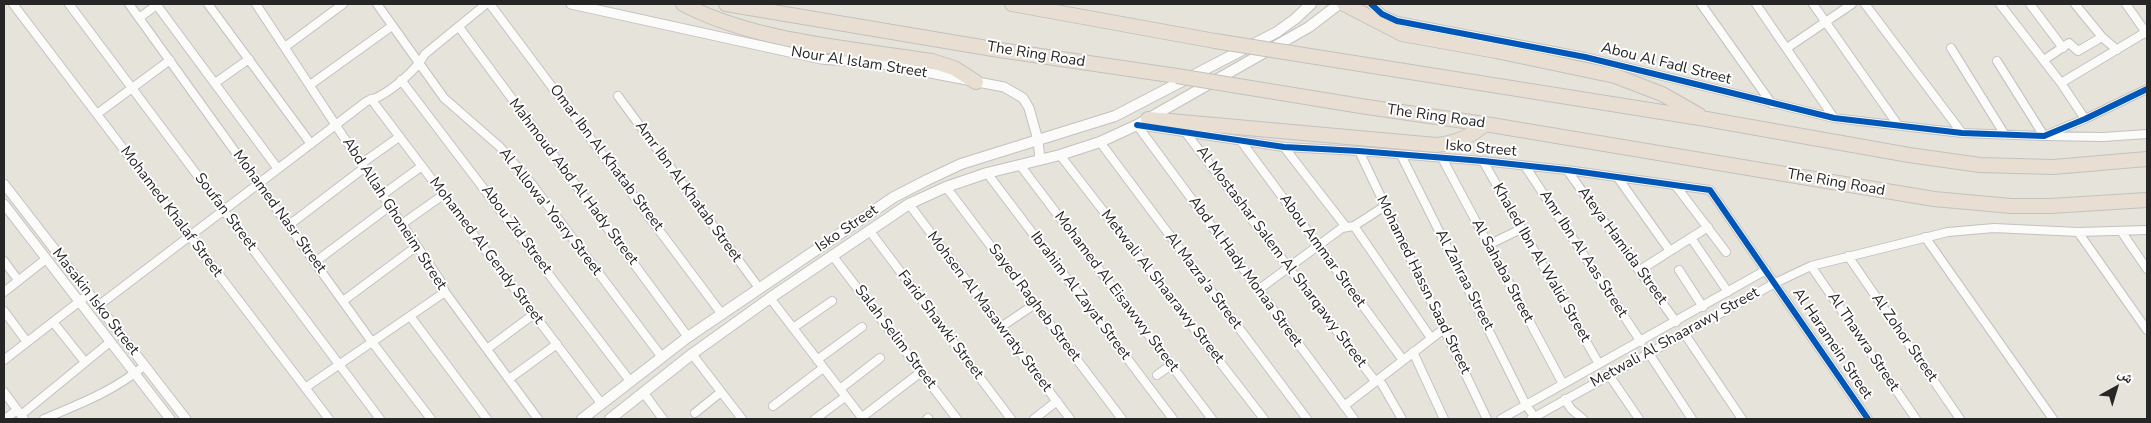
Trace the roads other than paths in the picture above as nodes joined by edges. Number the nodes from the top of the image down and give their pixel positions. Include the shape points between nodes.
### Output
1 (13, 4) edge
2 (69, 4) edge
3 (129, 4) edge
4 (157, 4) edge
5 (208, 4) edge
6 (258, 4) edge
7 (343, 4) edge
8 (377, 4) edge
9 (486, 4) edge
10 (490, 4) edge
11 (571, 4) edge
12 (683, 4) edge
13 (726, 4) edge
14 (1012, 4) edge
15 (1310, 4) edge
16 (1339, 4) edge
17 (1344, 4) edge
18 (1371, 4) edge
19 (1701, 4) edge
20 (1756, 4) edge
21 (1812, 4) edge
22 (1852, 4) edge
23 (1865, 4) edge
24 (2000, 4) edge
25 (2030, 4) edge
26 (2075, 4) edge
27 (2126, 4) edge
28 (139, 18) junction
29 (1825, 22) junction
30 (392, 26) junction
31 (458, 27) junction
32 (2147, 33) edge
33 (2102, 37) junction
34 (285, 47) junction
35 (1787, 48) junction
36 (1951, 48) dead end
37 (2063, 48) junction
38 (2117, 50) junction
39 (249, 59) junction
40 (170, 60) junction
41 (2044, 60) junction
42 (1997, 61) dead end
43 (419, 64) junction
44 (401, 80) junction
45 (976, 82) junction
46 (215, 83) junction
47 (2060, 83) junction
48 (310, 85) junction
49 (132, 88) junction
50 (2147, 89) edge
51 (618, 96) dead end
52 (371, 99) junction
53 (1772, 104) junction
54 (96, 114) junction
55 (1834, 118) junction
56 (1706, 119) junction
57 (2085, 119) junction
58 (1142, 122) junction
59 (1485, 124) junction
60 (336, 125) junction
61 (1898, 125) junction
62 (1186, 133) junction
63 (1962, 133) junction
64 (2147, 134) edge
65 (2005, 135) junction
66 (2044, 136) junction
67 (399, 137) junction
68 (1038, 140) junction
69 (1241, 141) junction
70 (1100, 142) junction
71 (310, 144) junction
72 (1284, 147) junction
73 (1359, 151) junction
74 (1060, 155) junction
75 (1402, 155) junction
76 (1442, 158) junction
77 (2147, 159) edge
78 (1040, 160) junction
79 (1483, 161) junction
80 (1020, 165) junction
81 (363, 166) junction
82 (422, 166) junction
83 (1525, 166) junction
84 (278, 169) junction
85 (1567, 170) junction
86 (987, 173) junction
87 (1618, 178) junction
88 (258, 183) junction
89 (4, 184) edge
90 (1676, 186) junction
91 (946, 187) junction
92 (382, 195) junction
93 (443, 195) junction
94 (2147, 200) edge
95 (4, 204) edge
96 (909, 204) junction
97 (390, 206) junction
98 (1386, 206) junction
99 (23, 209) junction
100 (223, 210) junction
101 (13, 216) junction
102 (402, 224) junction
103 (288, 225) junction
104 (1350, 227) junction
105 (1708, 227) junction
106 (1522, 229) junction
107 (869, 230) junction
108 (2147, 230) edge
109 (2121, 231) junction
110 (2078, 232) junction
111 (189, 236) junction
112 (1925, 237) junction
113 (1691, 238) junction
114 (1488, 245) junction
115 (418, 246) junction
116 (1318, 246) junction
117 (1670, 252) junction
118 (1726, 252) dead end
119 (832, 255) junction
120 (1848, 256) junction
121 (46, 259) junction
122 (4, 261) edge
123 (315, 262) junction
124 (1811, 266) junction
125 (1288, 268) junction
126 (2147, 269) edge
127 (1640, 270) junction
128 (1678, 270) dead end
129 (1766, 270) junction
130 (18, 280) junction
131 (1775, 283) junction
132 (759, 288) junction
133 (1258, 290) junction
134 (4, 292) edge
135 (445, 292) junction
136 (1728, 292) junction
137 (89, 294) junction
138 (770, 298) junction
139 (343, 301) junction
140 (832, 301) dead end
141 (79, 302) junction
142 (1035, 304) junction
143 (98, 306) junction
144 (1703, 307) junction
145 (4, 311) edge
146 (722, 313) junction
147 (534, 314) junction
148 (410, 316) junction
149 (53, 322) junction
150 (1676, 322) junction
151 (862, 327) dead end
152 (1001, 327) junction
153 (793, 328) junction
154 (1444, 328) junction
155 (2147, 330) edge
156 (1684, 333) junction
157 (688, 337) junction
158 (1431, 338) junction
159 (27, 342) junction
160 (110, 342) junction
161 (372, 342) junction
162 (1641, 342) junction
163 (557, 344) junction
164 (487, 349) junction
165 (1413, 352) junction
166 (1648, 352) junction
167 (692, 354) junction
168 (661, 356) junction
169 (880, 358) dead end
170 (4, 360) edge
171 (817, 360) junction
172 (1403, 360) junction
173 (85, 362) junction
174 (1599, 364) junction
175 (340, 365) junction
176 (1171, 365) junction
177 (144, 366) junction
178 (823, 368) junction
179 (921, 372) junction
180 (135, 373) junction
181 (1158, 375) dead end
182 (1609, 375) junction
183 (509, 379) junction
184 (630, 380) junction
185 (1377, 380) junction
186 (1563, 384) junction
187 (305, 388) junction
188 (840, 389) junction
189 (643, 392) junction
190 (721, 392) junction
191 (4, 394) edge
192 (845, 397) junction
193 (1565, 399) junction
194 (1056, 401) junction
195 (601, 403) junction
196 (1526, 405) junction
197 (773, 406) dead end
198 (1344, 406) junction
199 (695, 412) dead end
200 (21, 415) edge
201 (614, 418) edge
202 (862, 418) edge
203 (5, 419) edge
204 (44, 419) edge
205 (170, 419) edge
206 (186, 419) edge
207 (329, 419) edge
208 (380, 419) edge
209 (431, 419) edge
210 (487, 419) edge
211 (538, 419) edge
212 (582, 419) edge
213 (663, 419) edge
214 (742, 419) edge
215 (815, 419) edge
216 (957, 419) edge
217 (1011, 419) edge
218 (1034, 419) edge
219 (1070, 419) edge
220 (1122, 419) edge
221 (1173, 419) edge
222 (1212, 419) edge
223 (1264, 419) edge
224 (1307, 419) edge
225 (1354, 419) edge
226 (1402, 419) edge
227 (1444, 419) edge
228 (1488, 419) edge
229 (1501, 419) edge
230 (1534, 419) edge
231 (1583, 419) edge
232 (1639, 419) edge
233 (1692, 419) edge
234 (1742, 419) edge
235 (1868, 419) edge
236 (1916, 419) edge
237 (1960, 419) edge
238 (2053, 419) edge

1 - 54 street, Mohamed Khalaf Street
2 - 49 street, Soufan Street
3 - 28 street, Mohamed Nasr Street
4 - 28 street
4 - 46 street
5 - 39 street
6 - 34 street, Abd Allah Ghoneim Street
7 - 34 street
8 - 30 street, Al Allowa' Yosry Street
9 - 31 street
10 - 146 street, Omar Ibn Al Khatab Street
11 - 45 street, Nour Al Islam Street via 821,59 883,64
12 - 45 highway via 725,22 766,34 932,61 954,68
13 - 59 highway, The Ring Road, bridge
14 - 56 highway, bridge via 1215,41
15 - 68 main road, Isko Street via 1277,32 1145,102 1099,123
16 - 58 main road via 1308,27
17 - 56 highway via 1402,34 1615,76 1662,94
18 - 53 street, Abou Al Fadl Street via 1397,21 1585,57
19 - 53 street
20 - 35 street
21 - 29 street
22 - 29 street
23 - 63 street
24 - 41 street
25 - 37 street
26 - 33 street
27 - 32 street
28 - 40 street, Mohamed Nasr Street
29 - 35 street
29 - 61 street
30 - 43 street, Al Allowa' Yosry Street
30 - 48 street
31 - 43 street via 424,54
31 - 157 street, Mahmoud Abd Al Hady Street
32 - 38 street
33 - 37 street via 2078,51 2071,43
33 - 38 street
34 - 48 street, Abd Allah Ghoneim Street
35 - 55 street
36 - 65 street
37 - 41 street
38 - 47 street
39 - 46 street
39 - 71 street
40 - 49 street
40 - 88 street, Mohamed Nasr Street
41 - 47 street
42 - 66 street
43 - 44 street
43 - 168 street, Al Allowa' Yosry Street via 454,108 516,164
44 - 52 street via 378,98
44 - 184 street, Abou Zid Street
45 - 68 street, Nour Al Islam Street via 1004,87 1023,98
46 - 84 street
47 - 57 street
48 - 60 street, Abd Allah Ghoneim Street
49 - 54 street
49 - 100 street, Soufan Street
50 - 57 street
51 - 132 street, Amr Ibn Al Khatab Street
52 - 60 street
52 - 67 street, Mohamed Al Gendy Street
53 - 55 street, Abou Al Fadl Street
54 - 111 street, Mohamed Khalaf Street
55 - 61 street, Abou Al Fadl Street
56 - 77 highway via 1980,165 2053,167
57 - 66 street
58 - 59 highway via 1436,145 1460,140
58 - 62 street, Isko Street
58 - 70 main road, Isko Street
58 - 133 street, Abd Al Hady Monaa Street
59 - 94 highway, The Ring Road via 1972,204 2050,206
60 - 71 street
60 - 81 street, Abd Allah Ghoneim Street
61 - 63 street, Abou Al Fadl Street
62 - 69 street, Isko Street
62 - 125 street, Al Mostashar Salem Al Sharqawy Street
63 - 65 street, Abou Al Fadl Street
64 - 66 street, Abou Al Fadl Street
65 - 66 street, Abou Al Fadl Street
67 - 81 street
67 - 82 street, Mohamed Al Gendy Street
68 - 78 street, Nour Al Islam Street
68 - 132 main road, Isko Street via 961,164 927,180 894,198
69 - 72 street, Isko Street
69 - 116 street, Abou Ammar Street
70 - 74 main road, Isko Street
70 - 224 street, Al Mazra'a Street
71 - 84 street
72 - 73 street, Isko Street
72 - 104 street
73 - 75 street, Isko Street
73 - 98 street, Mohamed Hassn Saad Street
74 - 78 main road, Isko Street
74 - 223 street, Metwali Al Shaarawy Street
75 - 76 street, Isko Street
75 - 196 street, Al Zahraa Street
76 - 79 street, Isko Street
76 - 114 street, Al Sahaba Street
78 - 80 main road, Isko Street
79 - 83 street, Isko Street
79 - 106 street, Khaled Ibn Al Walid Street
80 - 86 main road, Isko Street
80 - 176 street, Mohamed Al Eisawwy Street
81 - 92 street, Abd Allah Ghoneim Street
81 - 103 street
82 - 92 street
82 - 93 street, Mohamed Al Gendy Street
83 - 85 street, Isko Street
83 - 162 street, Amr Ibn Al Aas Street
84 - 88 street
85 - 87 street, Isko Street
85 - 127 street, Ateya Hamida Street
86 - 91 main road, Isko Street
86 - 221 street, Ibrahim Al Zayat Street
87 - 90 street, Isko Street
87 - 117 street
88 - 100 street
88 - 103 street, Mohamed Nasr Street
89 - 99 street, Masakin Isko Street
90 - 105 street
90 - 129 street, Isko Street via 1710,190
91 - 96 main road, Isko Street
91 - 142 street, Sayed Ragheb Street
92 - 97 street, Abd Allah Ghoneim Street
93 - 102 street
93 - 147 street, Mohamed Al Gendy Street
95 - 101 street, Masakin Isko Street
96 - 107 main road, Isko Street
96 - 152 street, Mohsen Al Masawraty Street
97 - 102 street, Abd Allah Ghoneim Street
97 - 123 street
98 - 104 street
98 - 154 street, Mohamed Hassn Saad Street
99 - 101 street
99 - 137 street, Masakin Isko Street
100 - 111 street
100 - 175 street, Soufan Street
101 - 121 street, Masakin Isko Street
102 - 115 street, Abd Allah Ghoneim Street
103 - 123 street, Mohamed Nasr Street
104 - 116 street
104 - 158 street
105 - 113 street
105 - 118 street
106 - 114 street
106 - 174 street, Khaled Ibn Al Walid Street
107 - 119 main road, Isko Street
107 - 217 street, Farid Shawki Street
108 - 109 street, Metwali Al Shaarawy Street
109 - 110 street, Metwali Al Shaarawy Street
109 - 126 street
110 - 112 street, Metwali Al Shaarawy Street via 1970,228
110 - 155 street
111 - 143 street
111 - 187 street, Mohamed Khalaf Street
112 - 120 street, Metwali Al Shaarawy Street
112 - 238 street
113 - 117 street
113 - 136 street
114 - 186 street, Al Sahaba Street
115 - 135 street, Abd Allah Ghoneim Street
115 - 139 street
116 - 125 street
116 - 172 street, Abou Ammar Street
117 - 127 street
119 - 138 main road, Isko Street
119 - 179 street, Salah Selim Street
120 - 124 street, Metwali Al Shaarawy Street
120 - 237 street, Al Zohor Street
121 - 130 street
121 - 141 street, Masakin Isko Street
122 - 130 street
123 - 139 street, Mohamed Nasr Street
124 - 131 street, Metwali Al Shaarawy Street
124 - 236 street, Al Thawra Street
125 - 133 street
125 - 185 street, Al Mostashar Salem Al Sharqawy Street
127 - 150 street, Ateya Hamida Street
128 - 144 street
129 - 131 street, Isko Street
129 - 136 street, Metwali Al Shaarawy Street
130 - 134 street
131 - 156 street, Metwali Al Shaarawy Street
131 - 235 street, Al Haramein Street
132 - 146 main road, Isko Street
133 - 198 street, Abd Al Hady Monaa Street
135 - 148 street
135 - 164 street, Abd Allah Ghoneim Street
136 - 144 street, Metwali Al Shaarawy Street
137 - 141 street
137 - 143 street, Masakin Isko Street
138 - 153 street
138 - 167 main road, Isko Street
139 - 161 street, Mohamed Nasr Street
140 - 153 street
141 - 149 street
141 - 160 street, Masakin Isko Street
142 - 152 street
142 - 220 street, Sayed Ragheb Street
143 - 177 street, Masakin Isko Street
144 - 150 street, Metwali Al Shaarawy Street
145 - 159 street
146 - 157 main road, Isko Street
147 - 163 street, Mohamed Al Gendy Street
147 - 164 street
148 - 161 street
148 - 210 street
149 - 159 street
149 - 173 street
150 - 162 street, Metwali Al Shaarawy Street
151 - 171 street
152 - 194 street, Mohsen Al Masawraty Street
153 - 171 street
154 - 158 street
154 - 228 street, Mohamed Hassn Saad Street
156 - 166 street, Metwali Al Shaarawy Street
156 - 234 street
157 - 168 main road, Isko Street
158 - 165 street
159 - 170 street
160 - 173 street
160 - 180 street, Masakin Isko Street
161 - 175 street
161 - 209 street, Mohamed Nasr Street
162 - 174 street, Metwali Al Shaarawy Street
163 - 183 street
163 - 195 street, Mohamed Al Gendy Street
164 - 183 street, Abd Allah Ghoneim Street
165 - 172 street
165 - 227 street
166 - 182 street, Metwali Al Shaarawy Street
166 - 233 street
167 - 189 main road, Isko Street
167 - 190 street
168 - 184 main road, Isko Street
169 - 188 street
171 - 178 street
172 - 185 street
173 - 200 street
174 - 186 street, Metwali Al Shaarawy Street
175 - 187 street
175 - 208 street, Soufan Street
176 - 181 street
176 - 222 street, Mohamed Al Eisawwy Street
177 - 180 street
177 - 206 street, Masakin Isko Street
178 - 188 street
178 - 197 street
179 - 202 street
179 - 216 street, Salah Selim Street
180 - 204 street via 103,394
180 - 205 street, Masakin Isko Street
182 - 193 street, Metwali Al Shaarawy Street
182 - 232 street
183 - 211 street, Abd Allah Ghoneim Street
184 - 195 main road, Isko Street
185 - 198 street
185 - 226 street, Al Mostashar Salem Al Sharqawy Street
186 - 196 street, Metwali Al Shaarawy Street
187 - 207 street, Mohamed Khalaf Street
188 - 192 street
189 - 201 main road, Isko Street
189 - 213 street
190 - 199 street
190 - 214 street
191 - 200 street
192 - 202 street
192 - 215 street
193 - 230 street, Metwali Al Shaarawy Street
193 - 231 street
194 - 218 street
194 - 219 street, Mohsen Al Masawraty Street
195 - 212 main road, Isko Street
196 - 229 street, Metwali Al Shaarawy Street
196 - 230 street, Al Zahraa Street
198 - 225 street, Abd Al Hady Monaa Street
200 - 203 street

